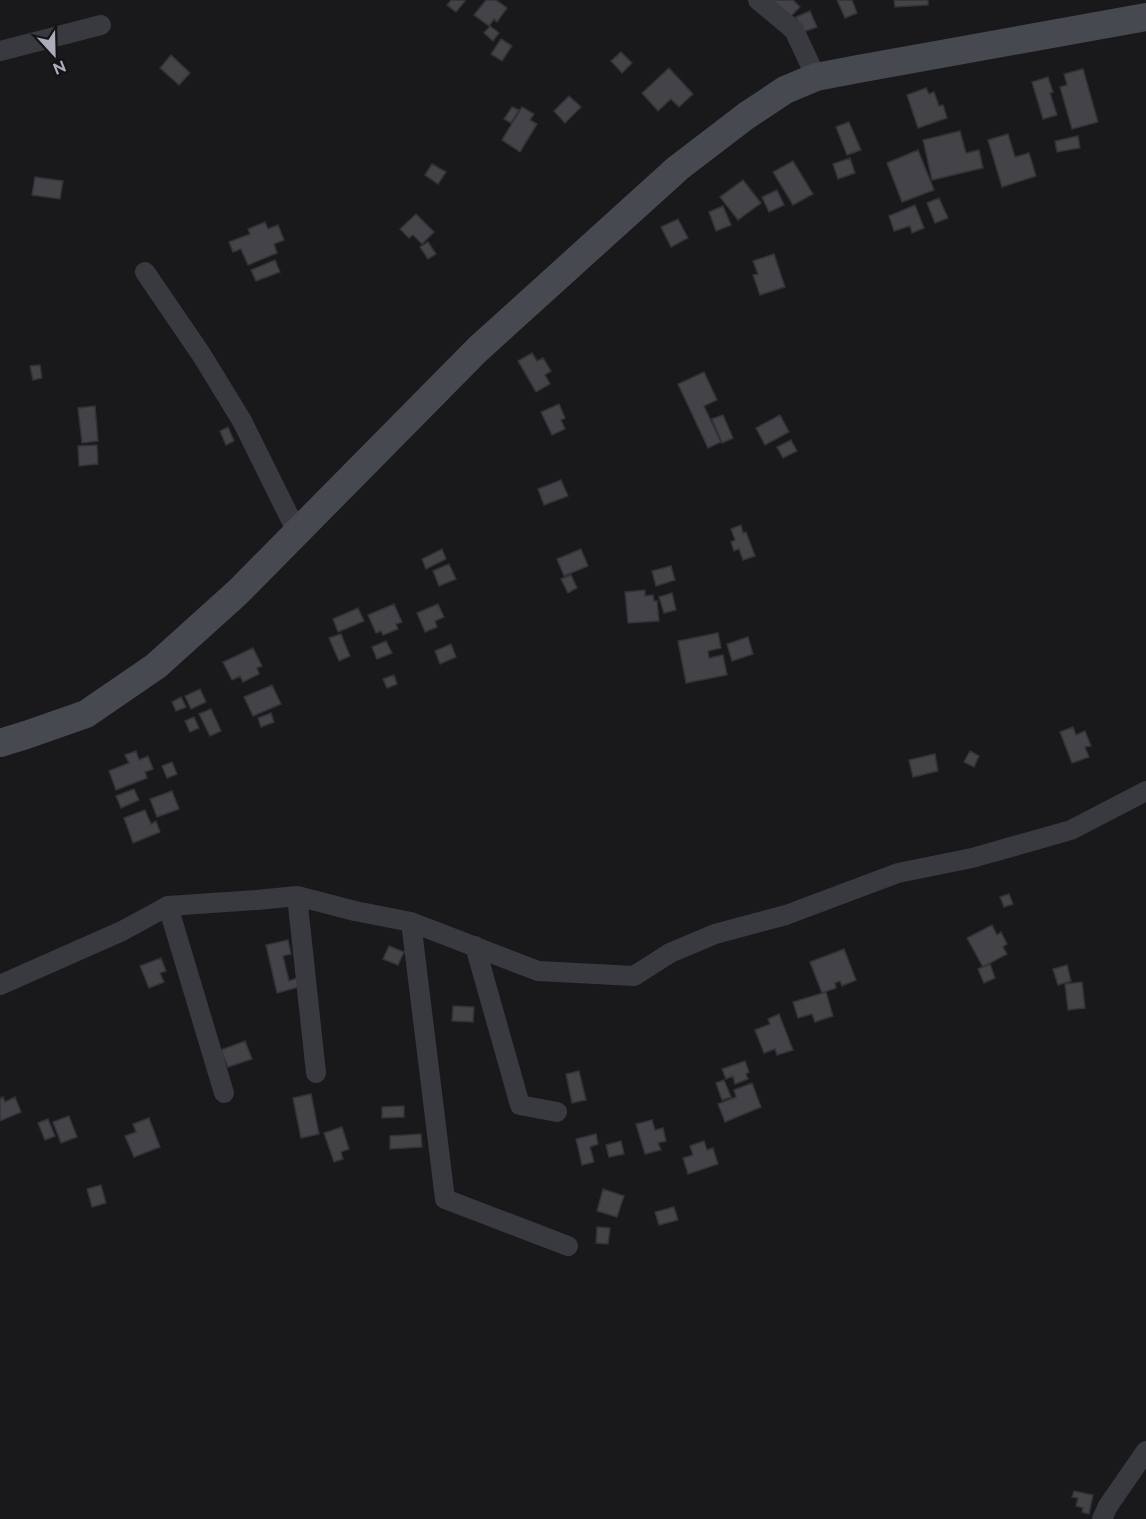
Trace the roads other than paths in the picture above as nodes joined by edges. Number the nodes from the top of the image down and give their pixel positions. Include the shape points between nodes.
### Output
1 (758, 0) edge
2 (1146, 17) edge
3 (101, 25) dead end
4 (0, 51) edge
5 (816, 77) junction
6 (145, 272) dead end
7 (297, 532) junction
8 (0, 743) edge
9 (1146, 791) edge
10 (297, 896) junction
11 (168, 906) junction
12 (411, 922) junction
13 (475, 946) junction
14 (0, 985) edge
15 (316, 1073) dead end
16 (224, 1093) dead end
17 (557, 1112) dead end
18 (568, 1246) dead end
19 (1146, 1451) edge
20 (1102, 1519) edge

1 - 5 street via 794,30
2 - 5 street
3 - 4 street
5 - 7 street via 785,90 678,168 478,349
6 - 7 street via 242,420
7 - 8 street via 156,666 86,714
9 - 13 street via 1071,830 972,858 898,873 786,915 715,934 670,953 634,975 538,971
10 - 11 street
10 - 12 street
10 - 15 street
11 - 14 street via 122,931
11 - 16 street
12 - 13 street
12 - 18 street via 445,1199
13 - 17 street via 520,1106
19 - 20 street

